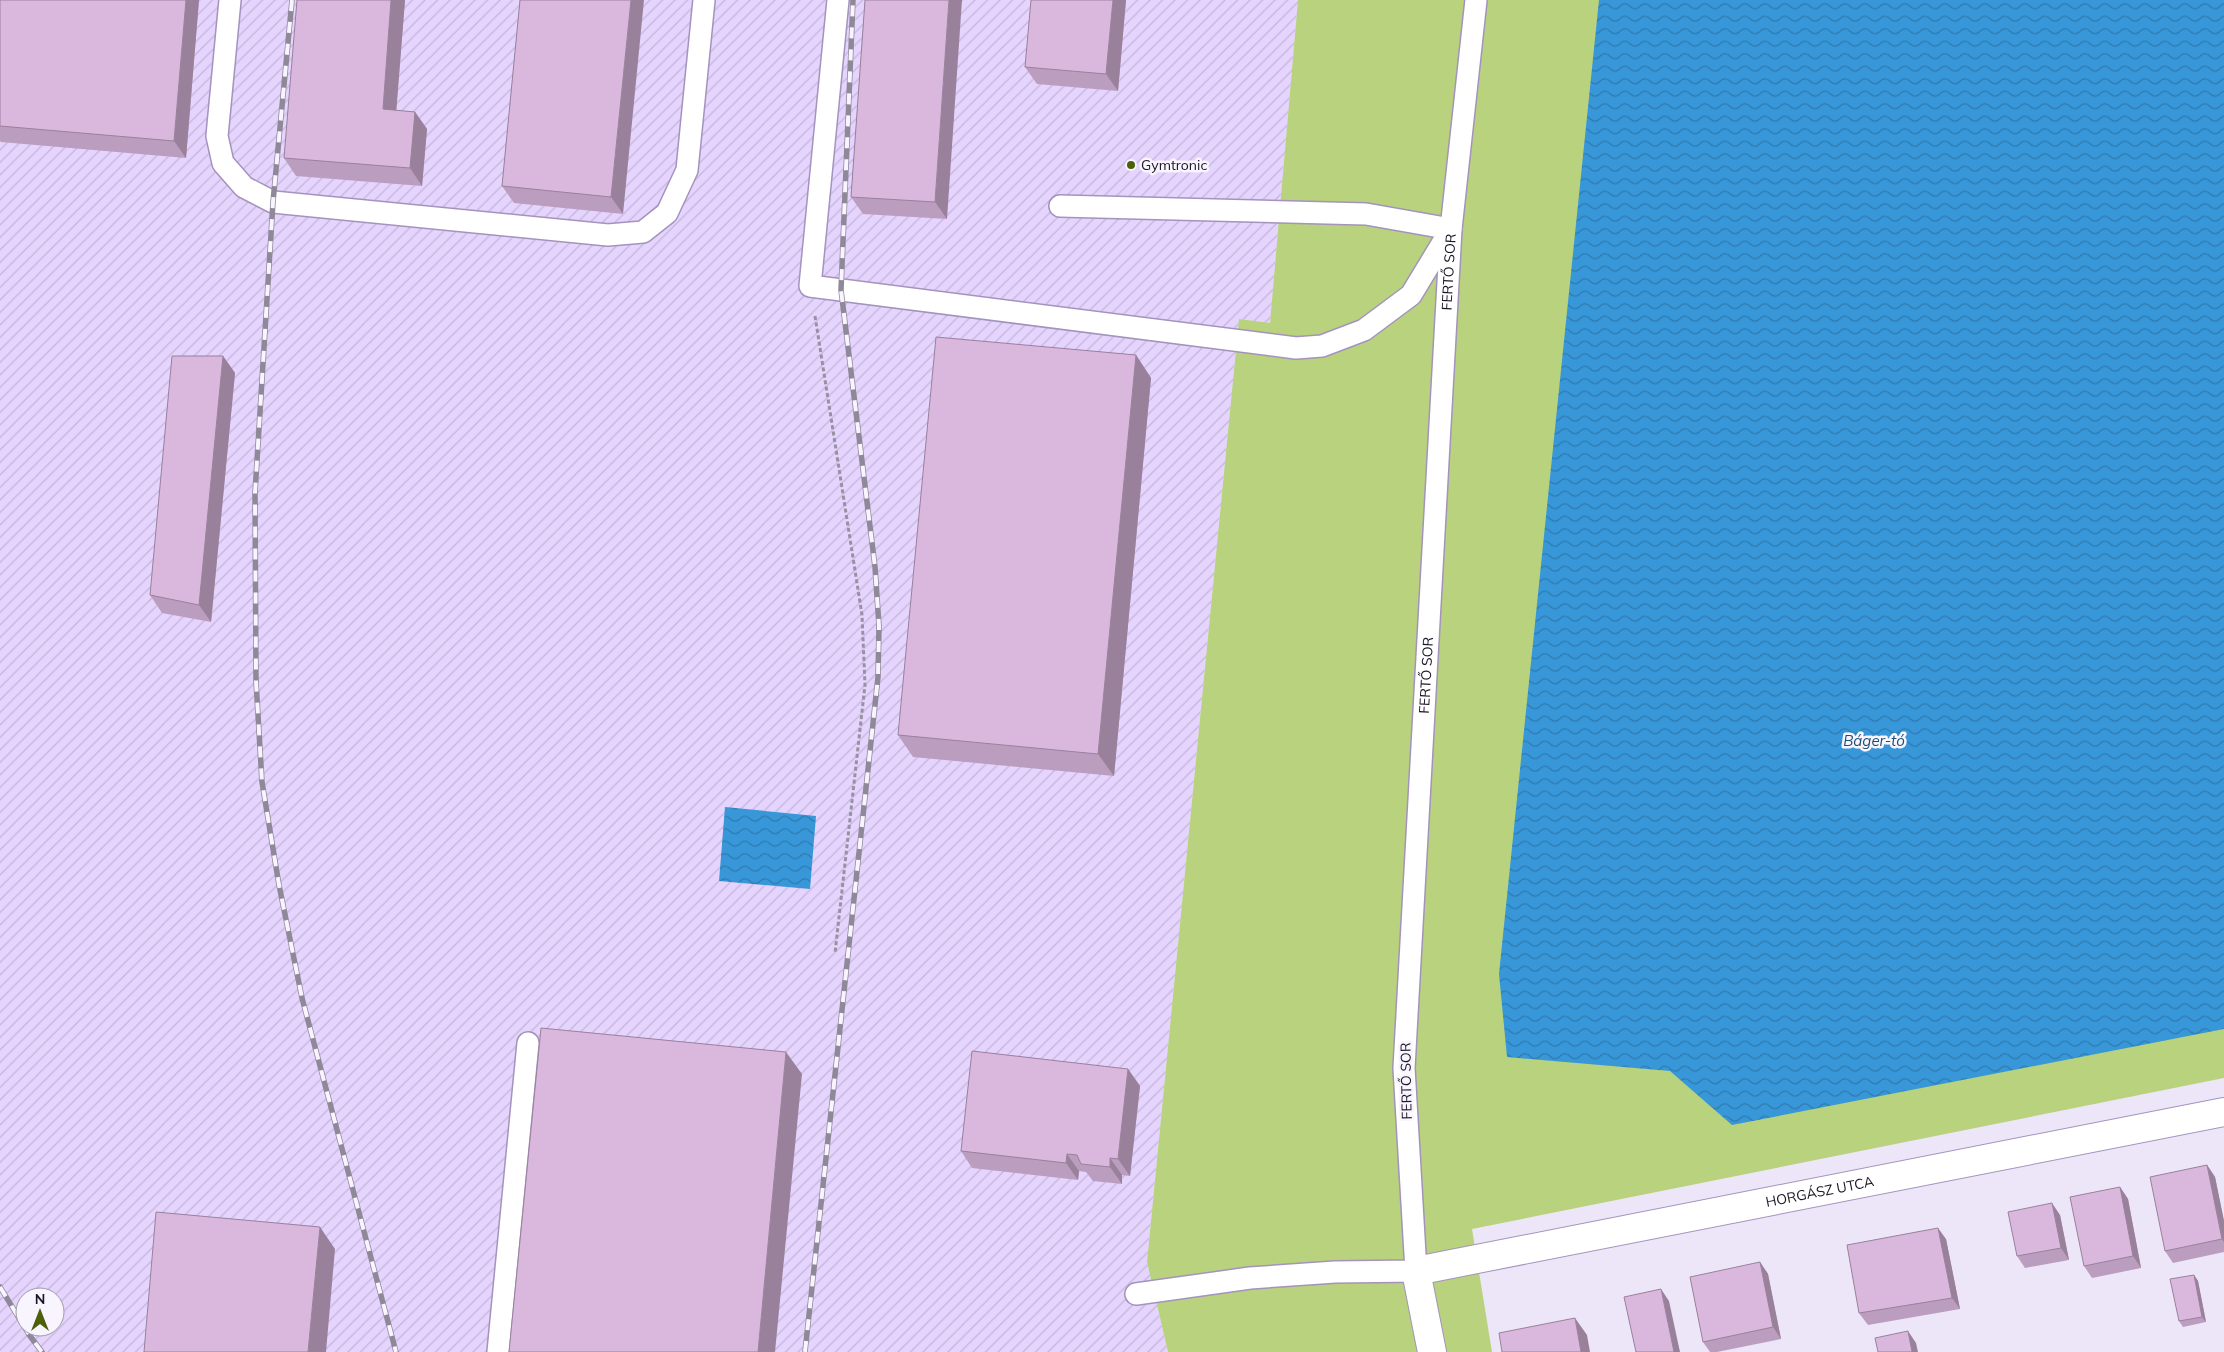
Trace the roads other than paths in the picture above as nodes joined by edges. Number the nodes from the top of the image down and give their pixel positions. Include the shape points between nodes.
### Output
1 (230, 0) edge
2 (704, 0) edge
3 (838, 0) edge
4 (1476, 0) edge
5 (1060, 206) dead end
6 (1451, 229) junction
7 (528, 1042) dead end
8 (2224, 1112) edge
9 (1416, 1271) junction
10 (1136, 1294) dead end
11 (498, 1352) edge
12 (1432, 1352) edge

1 - 2 lane via 217,136 223,163 244,187 273,202 608,235 643,232 667,213 687,170
3 - 6 lane via 810,286 1296,348 1322,346 1364,330 1411,296
4 - 6 lane, FERTŐ SOR
5 - 6 lane via 1366,214
6 - 9 lane, FERTŐ SOR via 1404,1068
7 - 11 lane
8 - 9 street, HORGÁSZ UTCA
9 - 10 lane via 1250,1278
9 - 12 street, FERTŐ SOR

